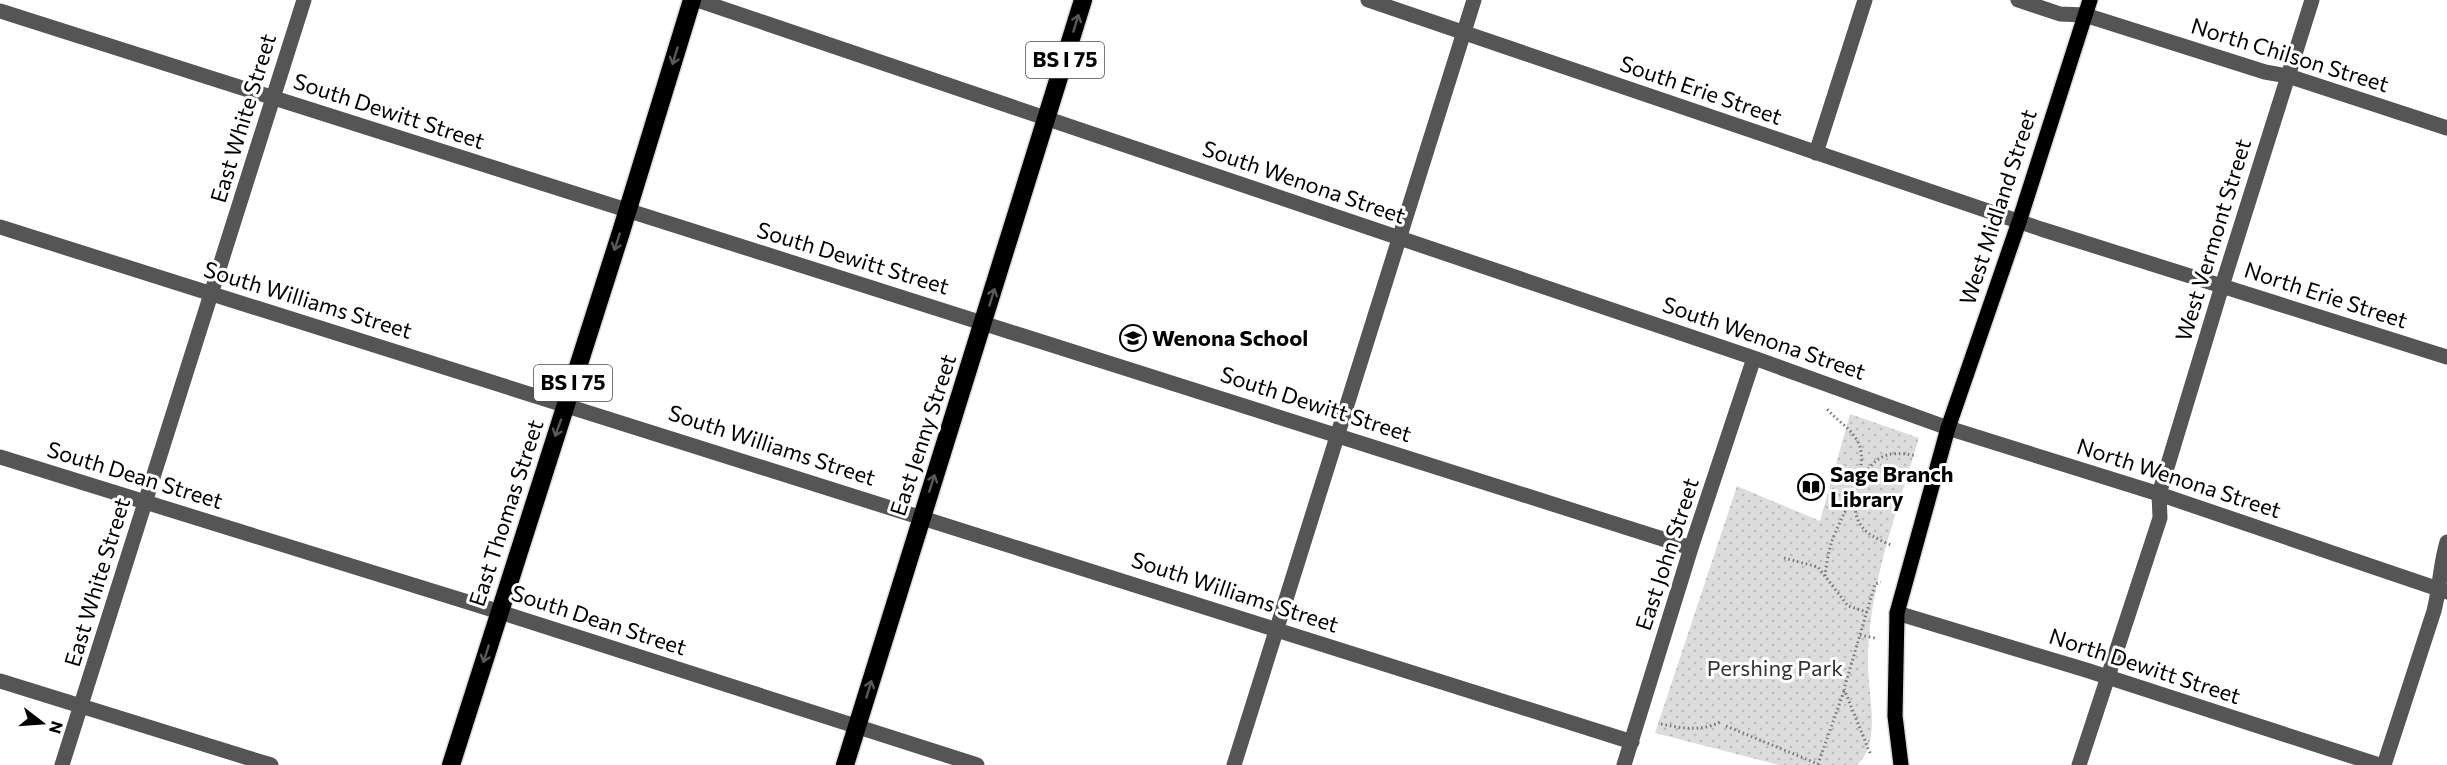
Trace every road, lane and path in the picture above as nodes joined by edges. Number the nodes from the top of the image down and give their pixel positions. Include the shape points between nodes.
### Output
1 (304, 0) edge
2 (692, 0) edge
3 (697, 0) edge
4 (1083, 0) edge
5 (1368, 0) edge
6 (1474, 0) edge
7 (1865, 0) edge
8 (2018, 0) edge
9 (2090, 0) edge
10 (2312, 0) edge
11 (0, 11) edge
12 (2085, 15) junction
13 (1464, 33) junction
14 (2288, 76) junction
15 (272, 98) junction
16 (1047, 120) junction
17 (2447, 128) edge
18 (1816, 153) junction
19 (627, 210) junction
20 (2019, 222) junction
21 (0, 227) edge
22 (1399, 237) junction
23 (2222, 286) junction
24 (212, 294) junction
25 (984, 323) junction
26 (1754, 357) junction
27 (2447, 357) edge
28 (566, 404) junction
29 (1827, 408) dead end
30 (1896, 408) joint
31 (1948, 428) junction
32 (1338, 435) junction
33 (1917, 456) dead end
34 (0, 457) edge
35 (1855, 487) junction
36 (2159, 494) junction
37 (145, 502) junction
38 (921, 516) junction
39 (2447, 542) edge
40 (1891, 545) dead end
41 (1691, 548) junction
42 (1784, 558) dead end
43 (1824, 576) junction
44 (1881, 582) dead end
45 (2443, 591) edge
46 (500, 612) junction
47 (1867, 612) junction
48 (1897, 613) junction
49 (1276, 629) junction
50 (1860, 635) junction
51 (1875, 638) dead end
52 (2109, 678) junction
53 (0, 681) edge
54 (1844, 689) junction
55 (81, 706) junction
56 (1720, 722) dead end
57 (1660, 724) dead end
58 (1726, 726) dead end
59 (857, 727) junction
60 (1632, 742) junction
61 (1870, 753) dead end
62 (62, 765) edge
63 (271, 765) edge
64 (451, 765) edge
65 (845, 765) edge
66 (977, 765) edge
67 (1234, 765) edge
68 (1624, 765) edge
69 (1818, 765) edge
70 (1901, 765) edge
71 (2079, 765) edge
72 (2379, 765) edge
73 (2384, 765) edge

1 - 15 street, East White Street
2 -> 19 highway, East Thomas Street / BS I 75
3 - 16 street, South Wenona Street
16 -> 4 highway, BS I 75
5 - 13 street, South Erie Street
6 - 13 street
7 - 18 street
8 - 12 street, North Chilson Street via 2060,14
9 - 12 main road, West Midland Street
10 - 14 street, West Vermont Street
11 - 15 street, South Dewitt Street
12 - 14 street, North Chilson Street
12 - 20 main road, West Midland Street
13 - 18 street, South Erie Street
13 - 22 street
14 - 17 street, North Chilson Street
14 - 23 street, West Vermont Street
15 - 19 street, South Dewitt Street
15 - 24 street, East White Street
16 - 22 street, South Wenona Street
25 -> 16 highway, East Jenny Street / BS I 75
18 - 20 street, South Erie Street
19 - 25 street, South Dewitt Street
19 -> 28 highway, East Thomas Street / BS I 75
20 - 23 street, North Erie Street
20 - 31 main road, West Midland Street
21 - 24 street, South Williams Street
22 - 26 street, South Wenona Street
22 - 32 street
23 - 27 street, North Erie Street
23 - 36 street, West Vermont Street
24 - 28 street, South Williams Street
24 - 37 street, East White Street
25 - 32 street, South Dewitt Street
38 -> 25 highway, East Jenny Street / BS I 75
26 - 30 street, South Wenona Street
26 - 41 street, East John Street
28 - 38 street, South Williams Street
28 -> 46 highway, East Thomas Street / BS I 75
29 - 35 path via 1849,427 1860,445
30 - 31 street, North Wenona Street
31 - 36 street, North Wenona Street
31 - 48 main road, West Midland Street
32 - 41 street, South Dewitt Street
32 - 49 street
33 - 35 path via 1886,455 1871,464
34 - 37 street, South Dean Street
35 - 40 path via 1858,522 1877,540
35 - 43 path via 1831,544
36 - 45 street, North Wenona Street
36 - 52 street, West Vermont Street via 2160,518
37 - 46 street, South Dean Street
37 - 55 street, East White Street
38 - 49 street, South Williams Street
59 -> 38 highway, East Jenny Street / BS I 75
39 - 45 street via 2440,563
41 - 60 street, East John Street
42 - 43 path via 1818,567
43 - 47 path via 1848,606
44 - 47 path via 1875,584
45 - 73 street
46 - 59 street, South Dean Street
46 -> 64 highway, East Thomas Street / BS I 75
47 - 50 path
48 - 52 street, North Dewitt Street
48 - 70 main road, West Midland Street via 1895,716
49 - 60 street, South Williams Street
49 - 67 street
50 - 51 path
50 - 54 path
52 - 71 street, West Vermont Street
52 - 72 street, North Dewitt Street
53 - 55 street
54 - 61 path
54 - 69 path
55 - 62 street, East White Street
55 - 63 street
56 - 57 path via 1686,729
58 - 69 path
59 - 65 highway, East Jenny Street / BS I 75
59 - 66 street, South Dean Street
60 - 68 street, East John Street

